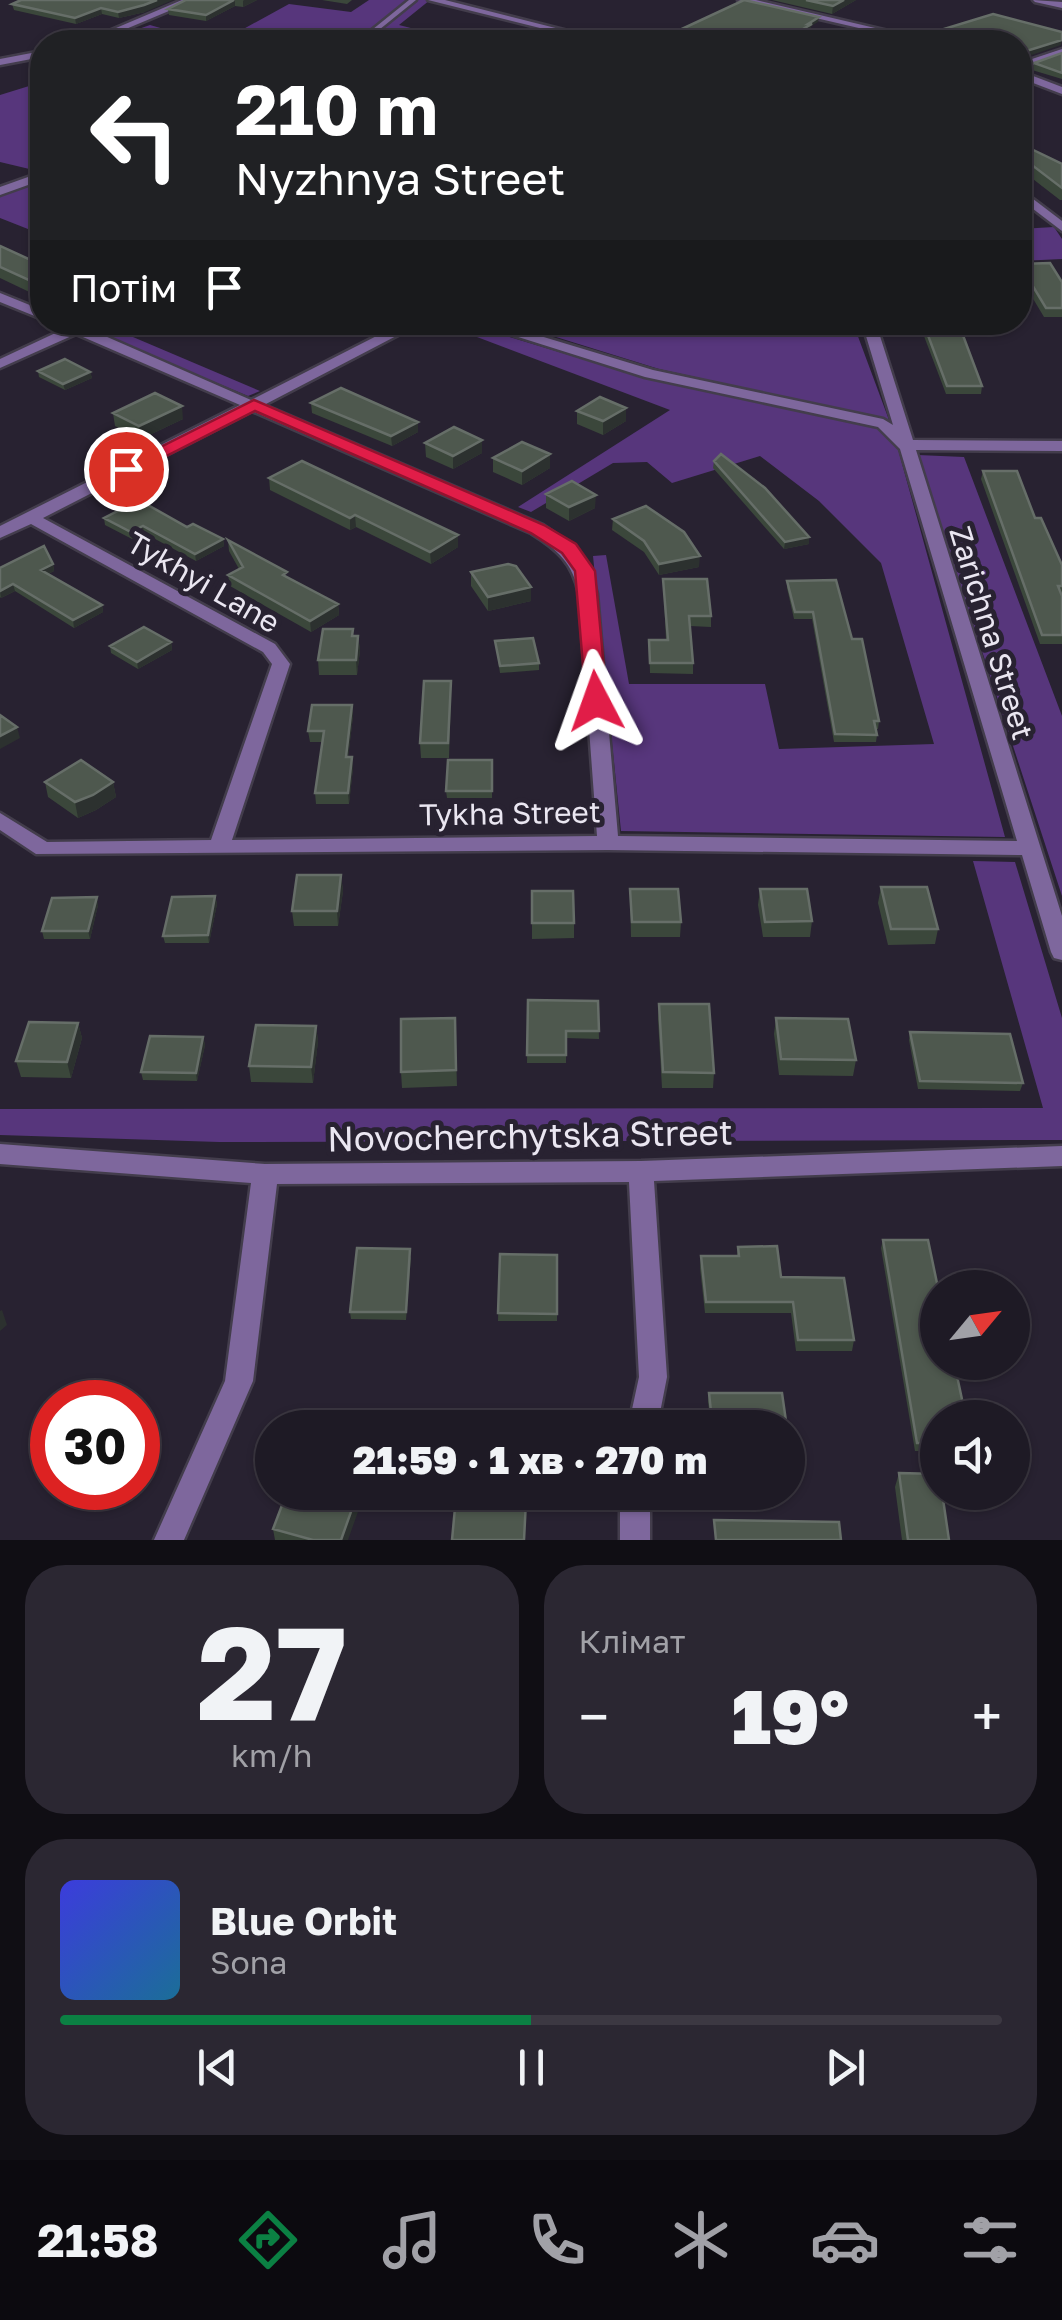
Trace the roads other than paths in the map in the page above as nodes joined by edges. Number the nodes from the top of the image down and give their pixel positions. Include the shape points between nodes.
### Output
1 (190, 0) edge
2 (412, 0) edge
3 (433, 0) edge
4 (742, 0) edge
5 (1038, 0) edge
6 (1062, 6) edge
7 (117, 30) edge
8 (375, 30) edge
9 (557, 30) edge
10 (876, 30) edge
11 (1062, 52) edge
12 (30, 56) edge
13 (0, 62) edge
14 (1032, 65) edge
15 (1032, 76) edge
16 (1062, 91) edge
17 (30, 180) edge
18 (0, 191) edge
19 (1032, 203) edge
20 (1062, 227) edge
21 (0, 297) edge
22 (30, 310) edge
23 (52, 335) edge
24 (89, 335) edge
25 (391, 335) edge
26 (521, 335) edge
27 (872, 335) edge
28 (0, 364) edge
29 (254, 405) junction
30 (904, 445) junction
31 (1062, 446) edge
32 (30, 517) junction
33 (0, 532) edge
34 (0, 820) edge
35 (608, 843) junction
36 (219, 848) junction
37 (1029, 848) junction
38 (1062, 952) edge
39 (0, 1154) edge
40 (1062, 1156) edge
41 (641, 1171) junction
42 (265, 1174) junction
43 (646, 1410) edge
44 (635, 1510) edge
45 (169, 1540) edge
46 (635, 1540) edge

1 - 7 street
2 - 8 lane
3 - 9 street
4 - 10 street
5 - 6 street
11 - 14 street
12 - 13 street
15 - 16 street
17 - 18 street
19 - 20 street
21 - 22 street
23 - 28 street
24 - 29 street
25 - 29 street
26 - 30 street via 650,374 883,424
27 - 30 street, Zarichna Street
29 - 32 street
29 - 35 street via 569,548 585,571
30 - 31 street
30 - 37 street, Zarichna Street
32 - 33 street
32 - 36 street, Tykhyi Lane via 270,648 281,664
34 - 36 street, Tykha Street via 43,850
35 - 36 street, Tykha Street
35 - 37 street, Tykha Street
37 - 38 street, Zarichna Street
39 - 42 street, Novocherchytska Street
40 - 41 street, Novocherchytska Street
41 - 42 street, Novocherchytska Street
41 - 43 street via 653,1377
42 - 45 street via 239,1381
44 - 46 street

